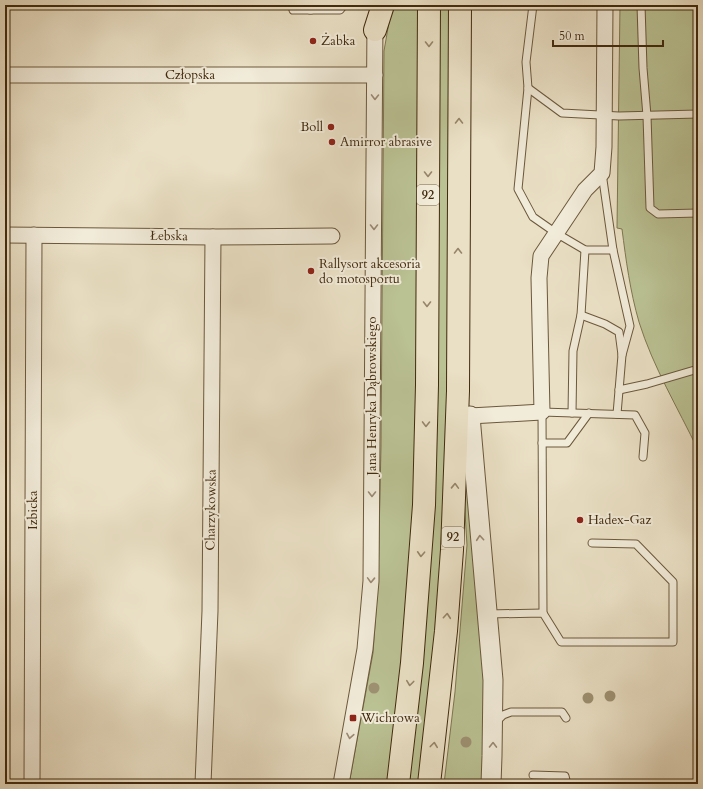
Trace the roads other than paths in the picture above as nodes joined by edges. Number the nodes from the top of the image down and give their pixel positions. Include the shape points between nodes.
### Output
1 (292, 5) edge
2 (344, 5) edge
3 (375, 5) edge
4 (383, 5) edge
5 (429, 5) edge
6 (460, 5) edge
7 (533, 5) edge
8 (605, 5) edge
9 (641, 5) edge
10 (311, 8) edge
11 (375, 30) junction
12 (5, 74) edge
13 (375, 75) junction
14 (528, 88) junction
15 (698, 114) edge
16 (603, 115) junction
17 (647, 116) junction
18 (602, 173) junction
19 (698, 213) edge
20 (556, 233) junction
21 (5, 235) edge
22 (34, 235) junction
23 (332, 236) dead end
24 (213, 237) junction
25 (584, 250) junction
26 (613, 250) junction
27 (458, 290) junction
28 (581, 315) junction
29 (622, 355) junction
30 (698, 369) edge
31 (619, 390) junction
32 (542, 412) junction
33 (572, 413) junction
34 (589, 413) junction
35 (617, 414) junction
36 (470, 416) junction
37 (542, 443) junction
38 (643, 457) dead end
39 (592, 543) dead end
40 (542, 613) junction
41 (488, 614) junction
42 (566, 718) dead end
43 (493, 726) junction
44 (533, 775) dead end
45 (32, 784) edge
46 (203, 784) edge
47 (341, 784) edge
48 (398, 784) edge
49 (429, 784) edge
50 (491, 784) edge
51 (567, 784) edge

1 - 10 lane via 293,10
2 - 10 lane via 340,10
3 - 11 street, Jana Henryka Dąbrowskiego
4 - 11 main road
5 -> 48 main road, 92 via 424,505 412,664
27 -> 6 main road, 92
7 - 14 lane via 526,62
8 - 16 street
9 - 17 lane
11 - 13 street, Jana Henryka Dąbrowskiego
12 - 13 street, Człopska
13 -> 47 street, Jana Henryka Dąbrowskiego via 371,581 365,649
14 - 16 lane via 562,113
14 - 20 lane via 518,189 533,218
15 - 17 lane
16 - 17 lane
16 - 18 street
17 - 19 lane via 650,208 658,214
18 - 20 street via 585,190
18 - 26 lane
20 - 25 lane
20 - 32 street via 541,256 539,278
21 - 22 street, Łebska
22 - 24 street, Łebska
22 - 45 street, Izbicka
23 - 24 street, Łebska
24 - 46 street, Charzykowska via 210,611
25 - 26 lane
25 - 28 lane
26 - 29 lane via 630,326
27 - 36 main road via 469,350
49 -> 27 main road, 92 via 444,657 452,550 458,391
28 - 29 lane via 619,332
28 - 33 lane via 573,351
29 - 31 lane
30 - 31 lane
31 - 35 lane
32 - 33 lane
32 - 36 street
32 - 37 lane
33 - 34 lane
34 - 35 lane
34 - 37 lane via 567,443
35 - 38 lane via 635,415 645,433
41 -> 36 street
37 - 40 lane
39 - 40 lane via 636,544 673,582 673,642 561,642
40 - 41 lane
41 - 43 street
42 - 43 lane via 562,712 511,712 503,715
50 -> 43 street
44 - 51 lane via 565,776

